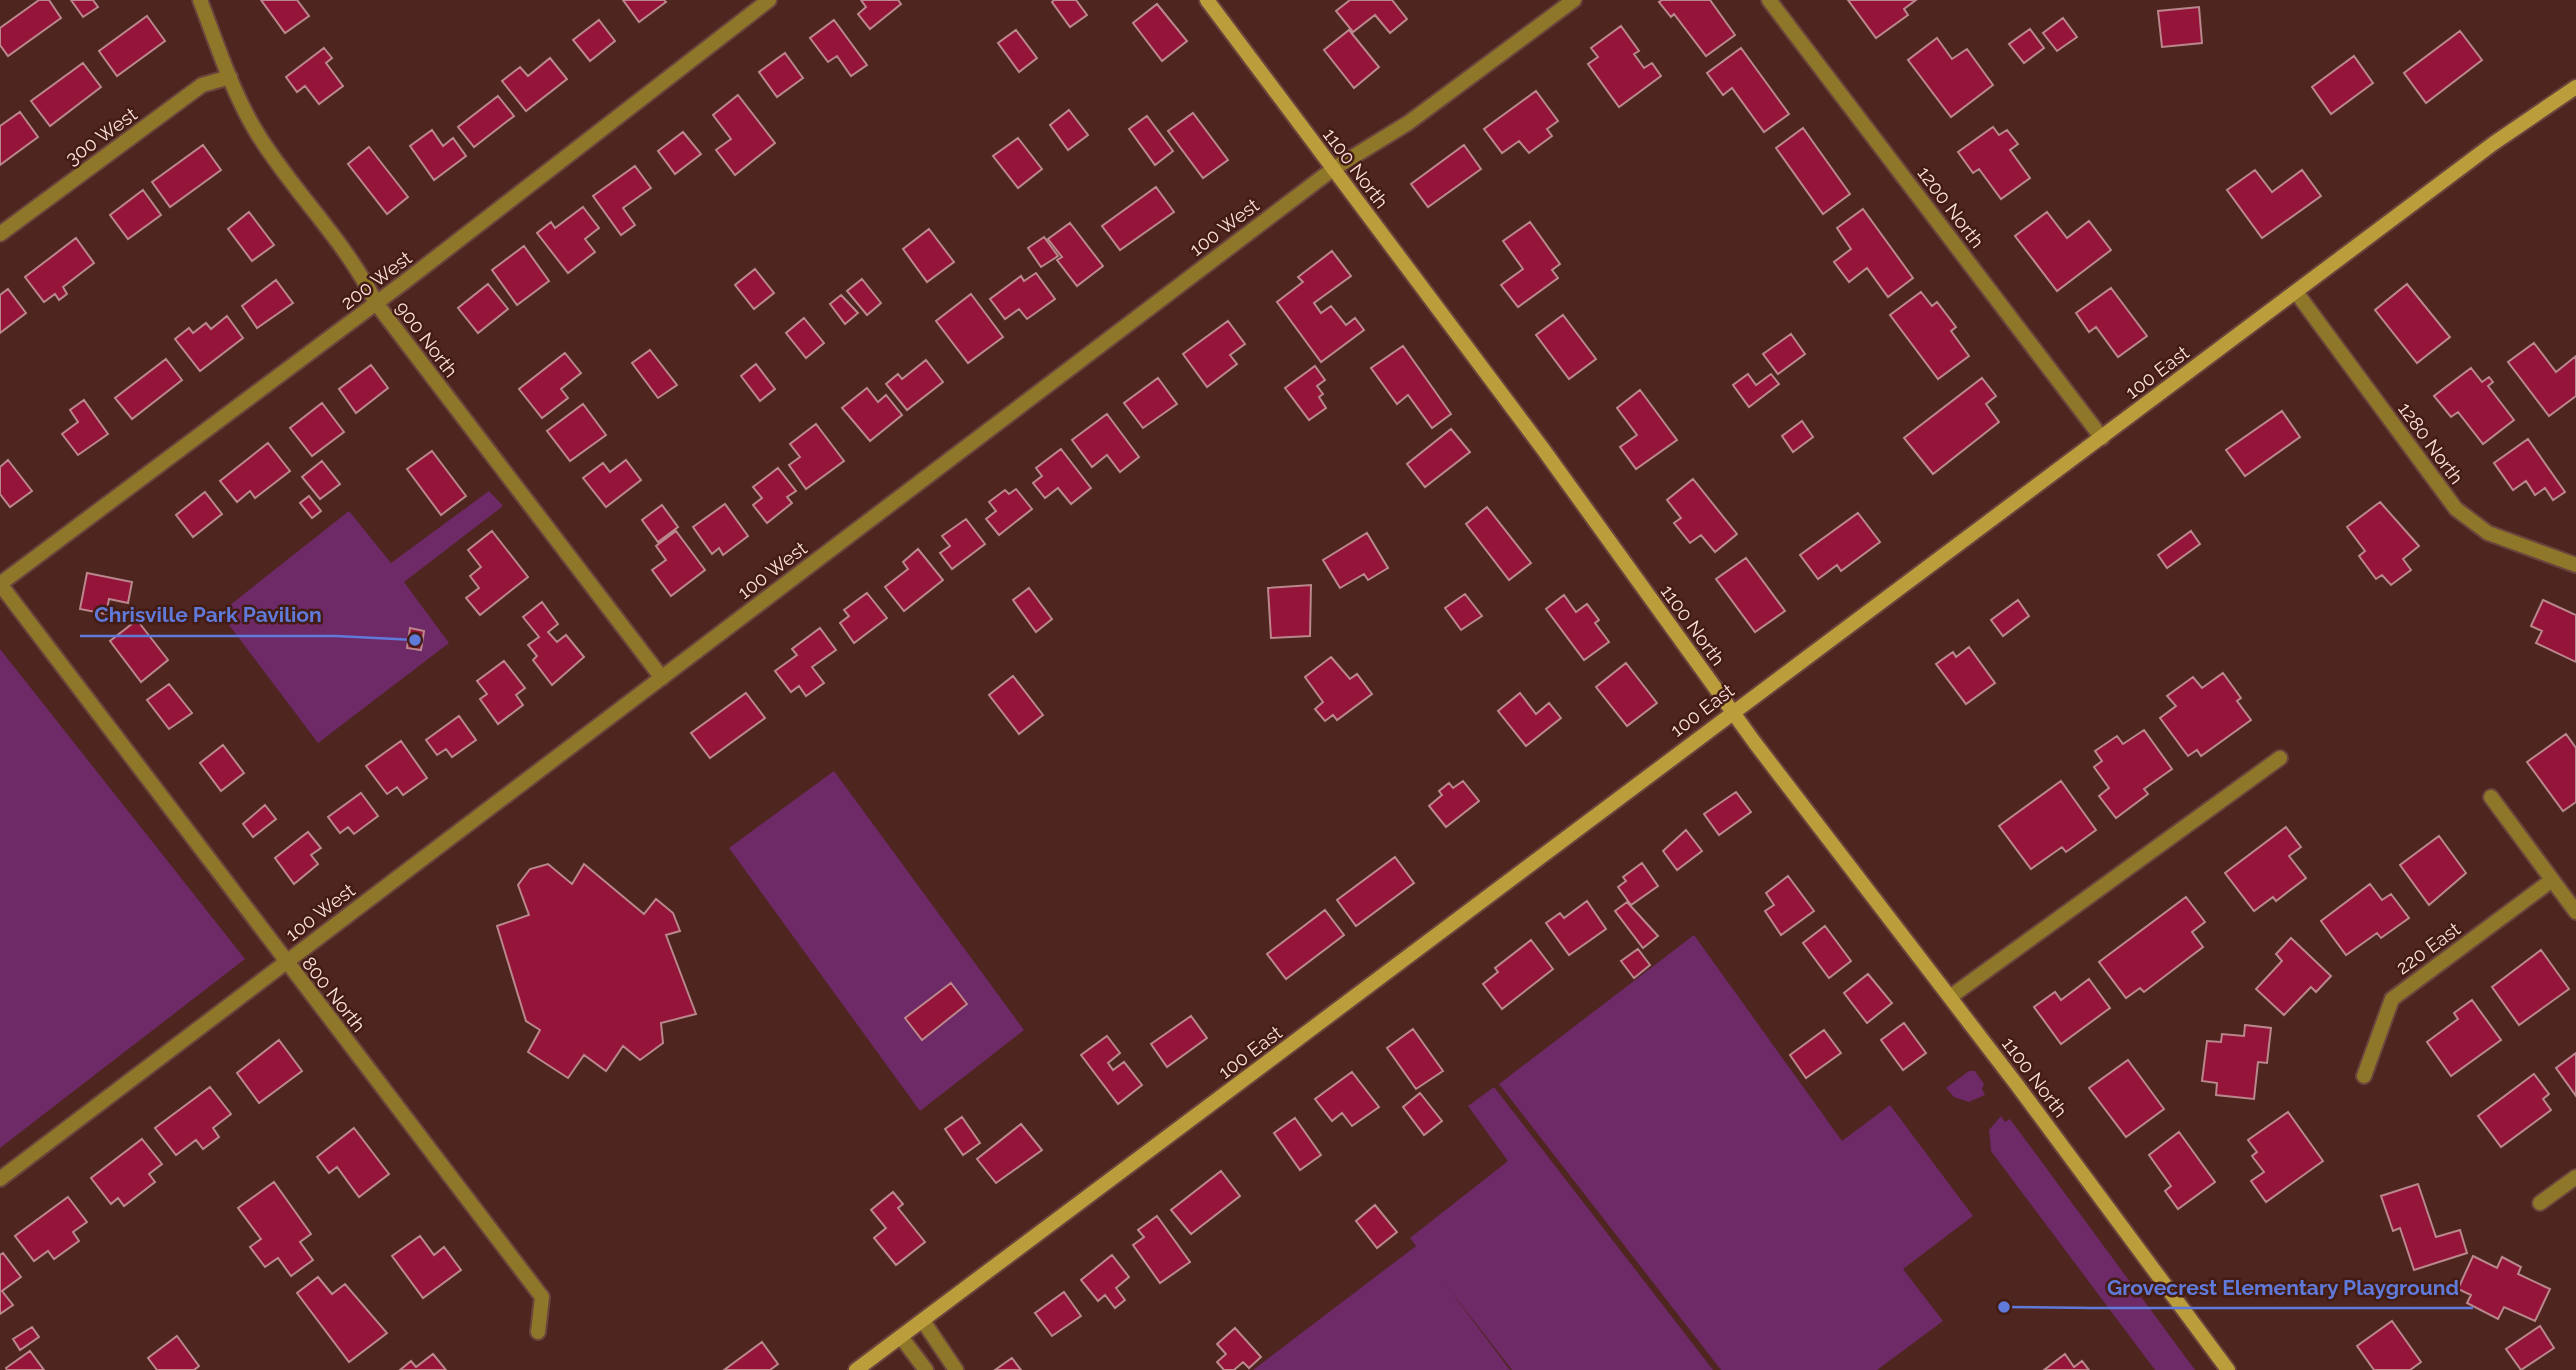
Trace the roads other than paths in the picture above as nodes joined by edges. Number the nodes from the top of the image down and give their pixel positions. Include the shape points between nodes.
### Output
1 (200, 0) edge
2 (769, 0) edge
3 (1207, 0) edge
4 (1574, 0) edge
5 (1769, 0) edge
6 (230, 77) junction
7 (2576, 87) edge
8 (1333, 169) junction
9 (0, 234) edge
10 (2296, 292) junction
11 (376, 303) junction
12 (2102, 438) junction
13 (2576, 565) edge
14 (0, 584) edge
15 (662, 678) junction
16 (1732, 711) junction
17 (2280, 758) dead end
18 (2491, 797) dead end
19 (2552, 880) junction
20 (2576, 912) edge
21 (285, 962) junction
22 (1950, 997) junction
23 (2364, 1076) dead end
24 (2576, 1177) edge
25 (0, 1179) edge
26 (2540, 1203) dead end
27 (923, 1321) junction
28 (538, 1332) dead end
29 (901, 1337) junction
30 (856, 1370) edge
31 (926, 1370) edge
32 (956, 1370) edge
33 (2228, 1370) edge

1 - 6 street, 900 North
2 - 11 street, 200 West
3 - 8 main road, 1100 North
4 - 8 street, 100 West via 1408,123
5 - 12 street, 1200 North
6 - 9 street, 300 West via 202,85
6 - 11 street, 900 North via 257,133 359,268
7 - 10 main road, 100 East
8 - 15 street, 100 West
8 - 16 main road, 1100 North
10 - 12 main road, 100 East
10 - 13 street, 1280 North via 2456,509 2488,533
11 - 14 street, 200 West
11 - 15 street, 900 North
12 - 16 main road, 100 East
14 - 21 street, 800 North
15 - 21 street, 100 West
16 - 22 main road, 1100 North
16 - 27 main road, 100 East
17 - 22 street
18 - 19 street
19 - 20 street
19 - 23 street, 220 East via 2392,999
21 - 25 street, 100 West
21 - 28 street, 800 North via 542,1297
22 - 33 main road, 1100 North
24 - 26 street
27 - 29 main road, 100 East
27 - 32 street
29 - 30 main road, 100 East
29 - 31 street

